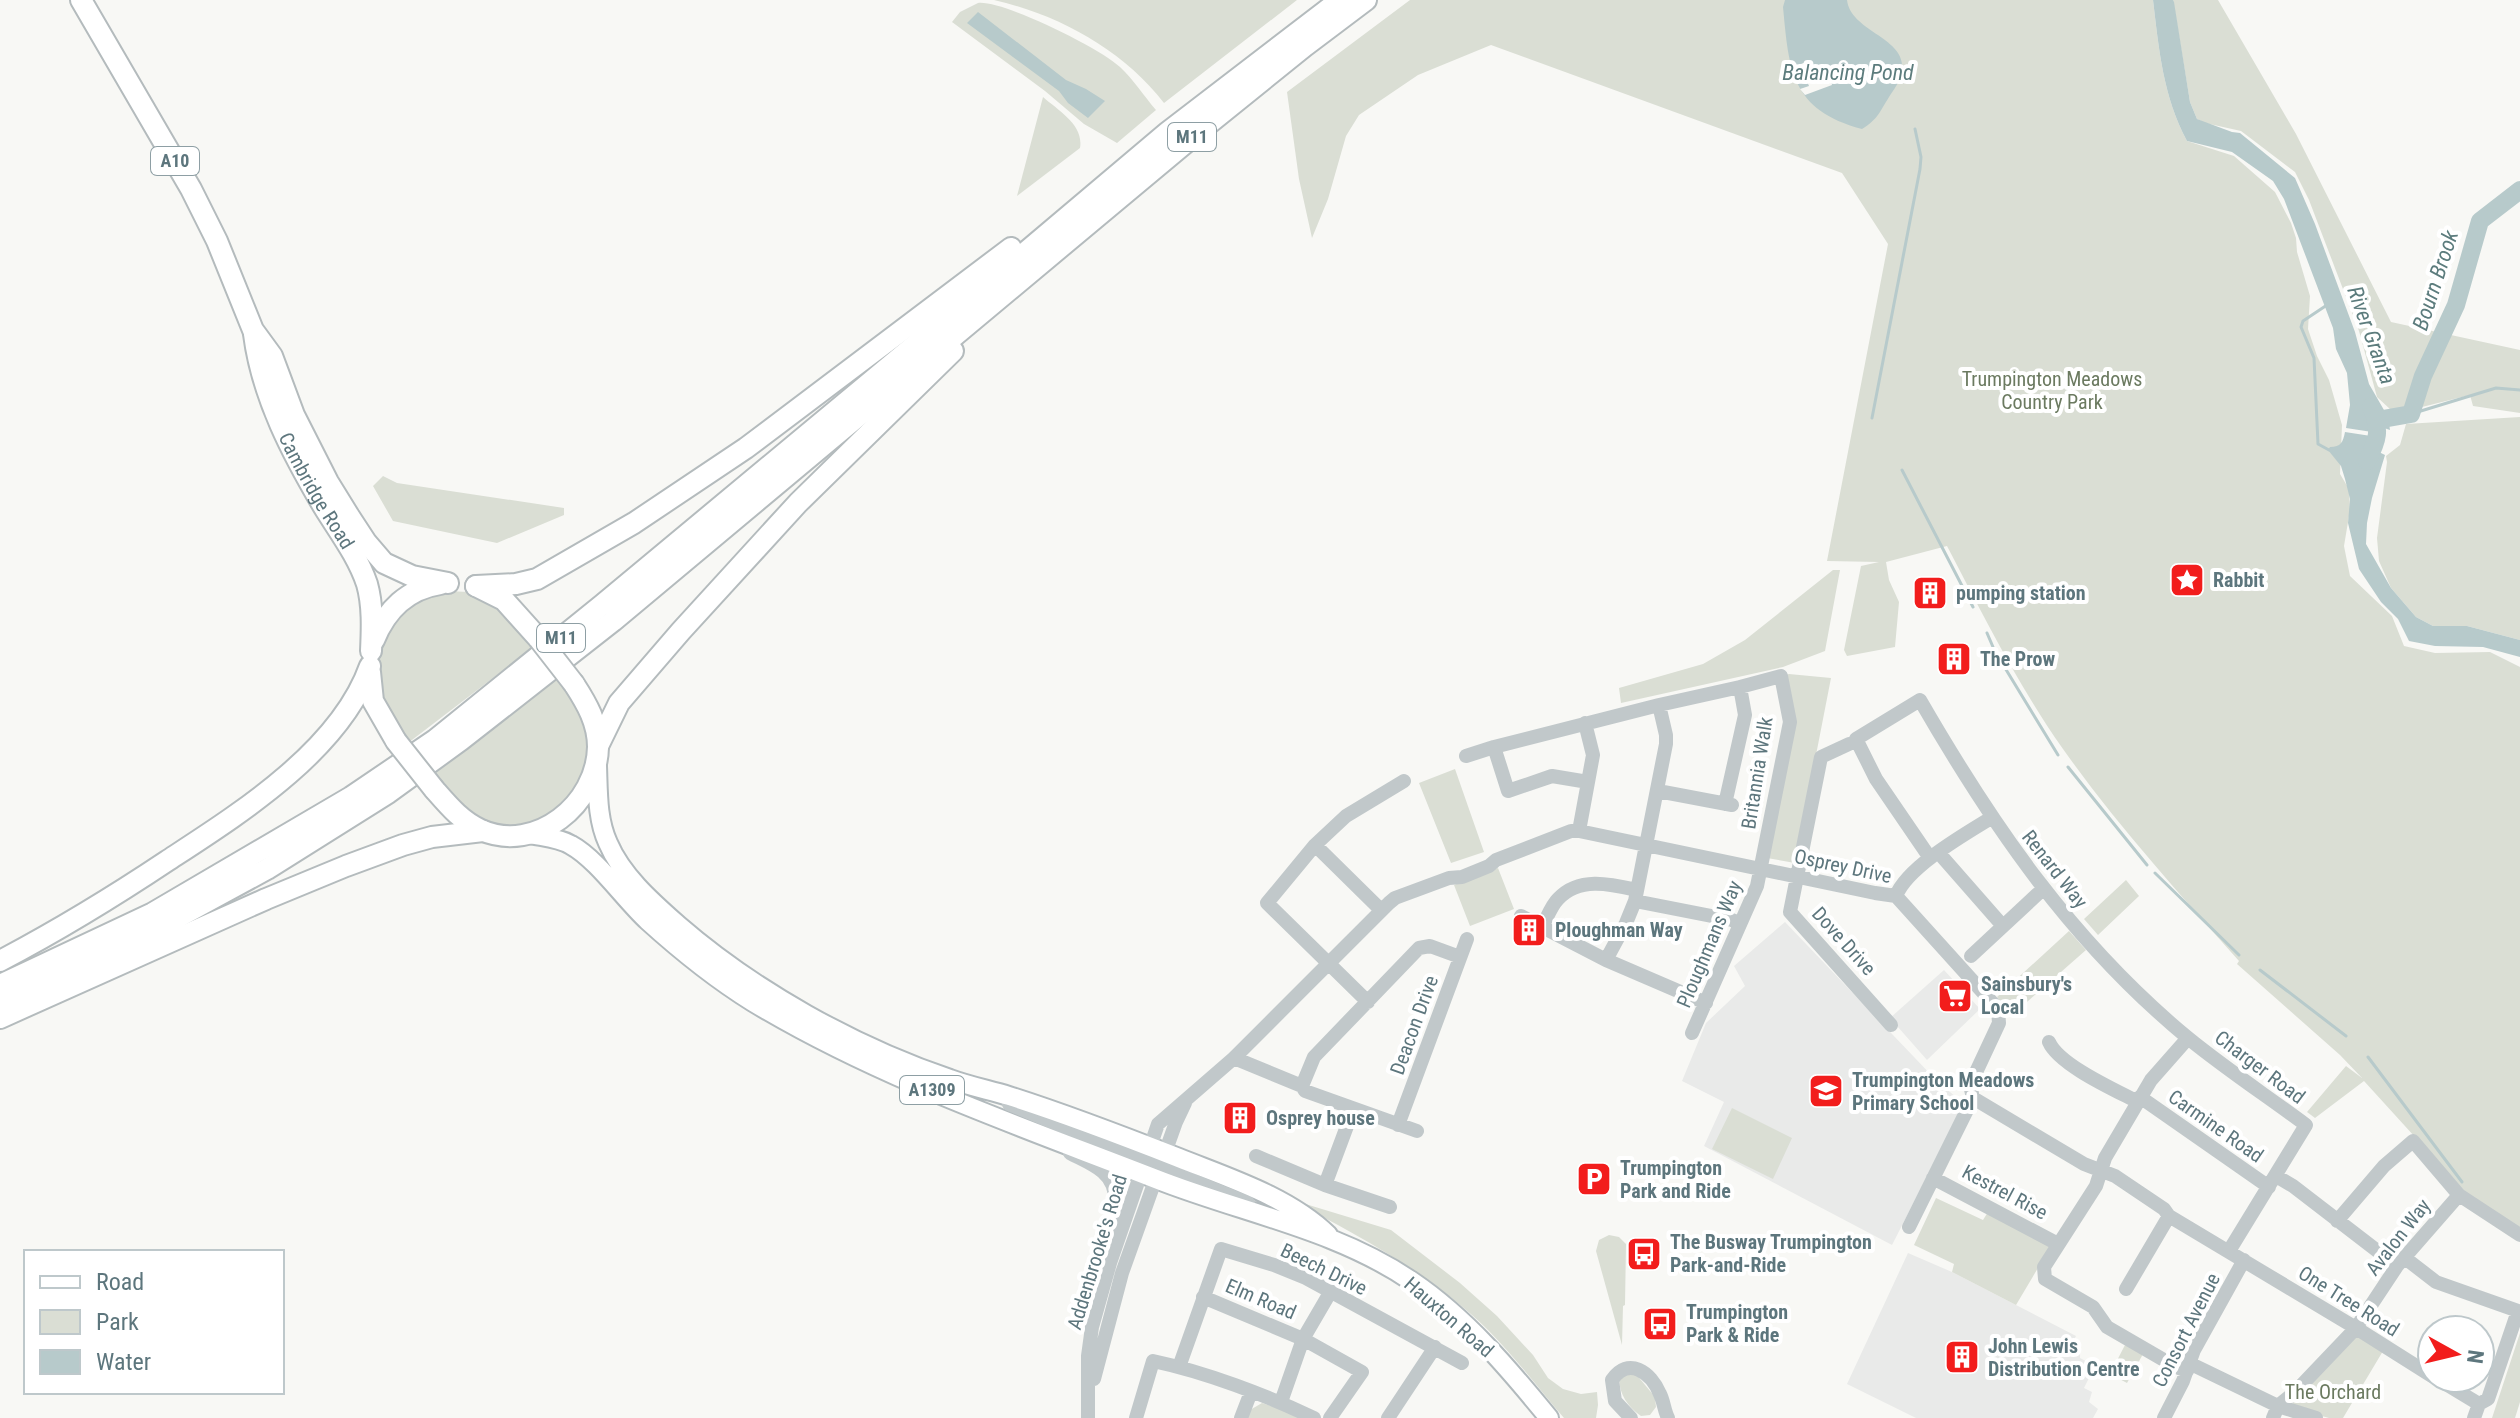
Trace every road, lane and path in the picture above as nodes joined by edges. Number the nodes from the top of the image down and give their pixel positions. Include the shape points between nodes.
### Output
1 (81, 0) edge
2 (1340, 0) edge
3 (1366, 0) edge
4 (1070, 214) junction
5 (1021, 279) junction
6 (253, 330) junction
7 (448, 583) junction
8 (476, 586) junction
9 (370, 659) junction
10 (1740, 687) junction
11 (1659, 705) junction
12 (1585, 723) junction
13 (1849, 744) dead end
14 (1494, 747) junction
15 (597, 756) junction
16 (1466, 756) dead end
17 (1404, 781) dead end
18 (1588, 782) junction
19 (1658, 791) junction
20 (1991, 818) junction
21 (483, 831) junction
22 (1579, 831) junction
23 (530, 834) junction
24 (1315, 845) junction
25 (1646, 846) junction
26 (1934, 855) junction
27 (1760, 870) junction
28 (1798, 876) junction
29 (2043, 889) junction
30 (1636, 896) junction
31 (1896, 896) junction
32 (1381, 910) junction
33 (1521, 916) dead end
34 (1740, 924) junction
35 (2002, 925) junction
36 (1542, 927) junction
37 (1467, 939) dead end
38 (1971, 956) dead end
39 (1460, 957) junction
40 (1606, 960) junction
41 (0, 961) edge
42 (1329, 963) junction
43 (0, 985) edge
44 (0, 1001) edge
45 (1368, 1002) junction
46 (1706, 1003) junction
47 (0, 1018) edge
48 (1891, 1025) dead end
49 (1692, 1033) dead end
50 (2188, 1038) junction
51 (2049, 1042) dead end
52 (1234, 1058) junction
53 (1302, 1086) junction
54 (1973, 1098) junction
55 (2139, 1099) junction
56 (1353, 1110) junction
57 (1000, 1117) junction
58 (1398, 1125) junction
59 (1417, 1131) dead end
60 (1256, 1156) dead end
61 (1153, 1158) junction
62 (2101, 1172) junction
63 (1933, 1178) junction
64 (2272, 1182) junction
65 (1325, 1185) junction
66 (2459, 1195) junction
67 (1390, 1207) dead end
68 (2169, 1216) junction
69 (2337, 1221) junction
70 (1909, 1227) dead end
71 (2520, 1235) edge
72 (1331, 1238) junction
73 (2058, 1244) junction
74 (2229, 1251) junction
75 (2244, 1260) junction
76 (2401, 1262) junction
77 (2126, 1289) dead end
78 (1331, 1291) junction
79 (1203, 1297) junction
80 (2519, 1308) edge
81 (1092, 1327) junction
82 (2356, 1328) junction
83 (1303, 1339) junction
84 (1435, 1347) junction
85 (1462, 1363) dead end
86 (2416, 1366) edge
87 (1179, 1367) junction
88 (2188, 1367) junction
89 (1251, 1392) junction
90 (2455, 1394) edge
91 (1615, 1401) junction
92 (1281, 1402) junction
93 (2476, 1411) edge
94 (2275, 1412) edge
95 (1662, 1415) edge
96 (1088, 1418) edge
97 (1136, 1418) edge
98 (1241, 1418) edge
99 (1314, 1418) edge
100 (1330, 1418) edge
101 (1388, 1418) edge
102 (1549, 1418) edge
103 (1610, 1418) edge
104 (1631, 1418) edge
105 (2164, 1418) edge
106 (2316, 1418) edge

1 - 6 highway, Cambridge Road / A10 via 191,189
2 - 4 highway, M11
3 - 5 highway, M11
4 - 8 highway, M11 via 1031,232 746,448 634,523 537,579
4 - 43 highway, M11 via 435,740 351,797 153,913
5 - 15 highway, M11 via 984,323 798,503 681,631 619,703
5 - 44 highway, M11 via 613,621 388,793 267,869 151,932
6 - 7 highway, Cambridge Road / A10 via 272,356 310,449 366,542 395,570
6 - 9 highway, Cambridge Road / A10 via 257,362 279,421 367,585
7 - 8 highway
7 - 9 highway via 402,599 385,617
8 - 15 highway, bridge via 504,600 574,684 591,713
9 - 21 highway, bridge via 373,701 396,741 451,810
9 - 41 highway via 352,704 287,776 118,894
10 - 11 street
10 - 19 street via 1745,715 1729,805
10 - 27 street, Britannia Walk via 1781,676 1790,722
11 - 12 street
11 - 19 street via 1666,735
12 - 14 street
12 - 18 street via 1593,755
13 - 28 street via 1821,757
14 - 16 street
14 - 18 street via 1508,791 1552,776
15 - 23 highway via 574,808
15 - 61 main road, A1309 via 599,813 619,864 658,908 706,949 783,1002 855,1039 950,1079 1011,1096
17 - 24 street via 1346,816
18 - 22 street
19 - 25 street
20 - 26 street
20 - 26 street, Renard Way via 1920,700 1856,739 1876,779
20 - 29 street, Renard Way
21 - 23 highway
21 - 47 highway via 432,837 346,866
22 - 25 street, Osprey Drive
22 - 32 street, Osprey Drive via 1395,898
23 - 57 main road, A1309 via 574,847 672,942 750,1000 835,1048
24 - 32 street
24 - 42 street via 1267,903
25 - 27 street, Osprey Drive
25 - 30 street
26 - 31 street
26 - 35 street
27 - 28 street, Osprey Drive
27 - 34 street, Ploughmans Way
28 - 31 street, Osprey Drive
28 - 48 street, Dove Drive via 1790,912
29 - 35 street
29 - 50 street, Renard Way via 2113,968
30 - 34 street
30 - 36 street via 1593,882 1557,899
30 - 40 street
31 - 54 street, Osprey Drive via 1998,1009 1999,1023 1970,1085
32 - 42 street, Osprey Drive
33 - 36 street, Ploughmans Way
34 - 46 street, Ploughmans Way
35 - 38 street
36 - 40 street, Ploughmans Way
37 - 39 street, Deacon Drive
39 - 45 street via 1430,946 1419,948
39 - 58 street, Deacon Drive
40 - 46 street, Ploughmans Way
42 - 45 street
42 - 52 street, Osprey Drive
45 - 53 street via 1314,1057
46 - 49 street, Ploughmans Way
50 - 55 street
50 - 64 street, Charger Road via 2306,1125
51 - 55 street, Carmine Road via 2081,1071
52 - 53 street
52 - 61 street, Osprey Drive via 1187,1099
53 - 56 street
54 - 62 street
54 - 63 street, Kestrel Rise
55 - 62 street
55 - 64 street, Carmine Road
56 - 58 street
56 - 65 street
57 - 61 main road, A1309
57 - 81 street via 1096,1167 1112,1183 1116,1203
58 - 59 street
60 - 65 street
61 - 72 main road, A1309 via 1302,1230
61 - 72 main road, A1309 via 1212,1171 1297,1210
61 - 81 street, Addenbrooke's Road via 1110,1263
61 - 96 street, Addenbrooke's Road
62 - 68 street via 2115,1176
62 - 73 street
63 - 70 street, Kestrel Rise
63 - 73 street, Kestrel Rise
64 - 69 street, Carmine Road via 2293,1186
64 - 74 street, Charger Road
65 - 67 street
66 - 69 street via 2413,1141
66 - 71 street, Avalon Way
66 - 76 street, Avalon Way
68 - 74 street
68 - 77 street
69 - 76 street, Carmine Road
72 - 102 main road, Hauxton Road / A1309 via 1431,1296 1473,1332
73 - 88 street via 2044,1267 2045,1279 2093,1307 2107,1327 2176,1367
74 - 75 street
75 - 82 street, One Tree Road
75 - 88 street, Consort Avenue
76 - 80 street, Carmine Road via 2436,1282
76 - 82 street, Avalon Way
78 - 79 street, Beech Drive via 1221,1249
78 - 83 street, Elm Road
78 - 84 street, Beech Drive
79 - 83 street, Elm Road
79 - 87 street, Beech Drive
80 - 93 street via 2488,1399
81 - 96 street, Addenbrooke's Road
82 - 86 street, One Tree Road
82 - 94 street, Avalon Way
83 - 92 street, Elm Road
83 - 100 street via 1362,1372
84 - 85 street, Beech Drive
84 - 101 street
87 - 89 street
87 - 97 street via 1153,1361
88 - 94 street
88 - 105 street, Consort Avenue
89 - 92 street
89 - 98 street
90 - 93 street, One Tree Road
91 - 95 street via 1612,1380 1635,1367 1662,1396
91 - 103 street
91 - 104 street
92 - 99 street
94 - 106 street

